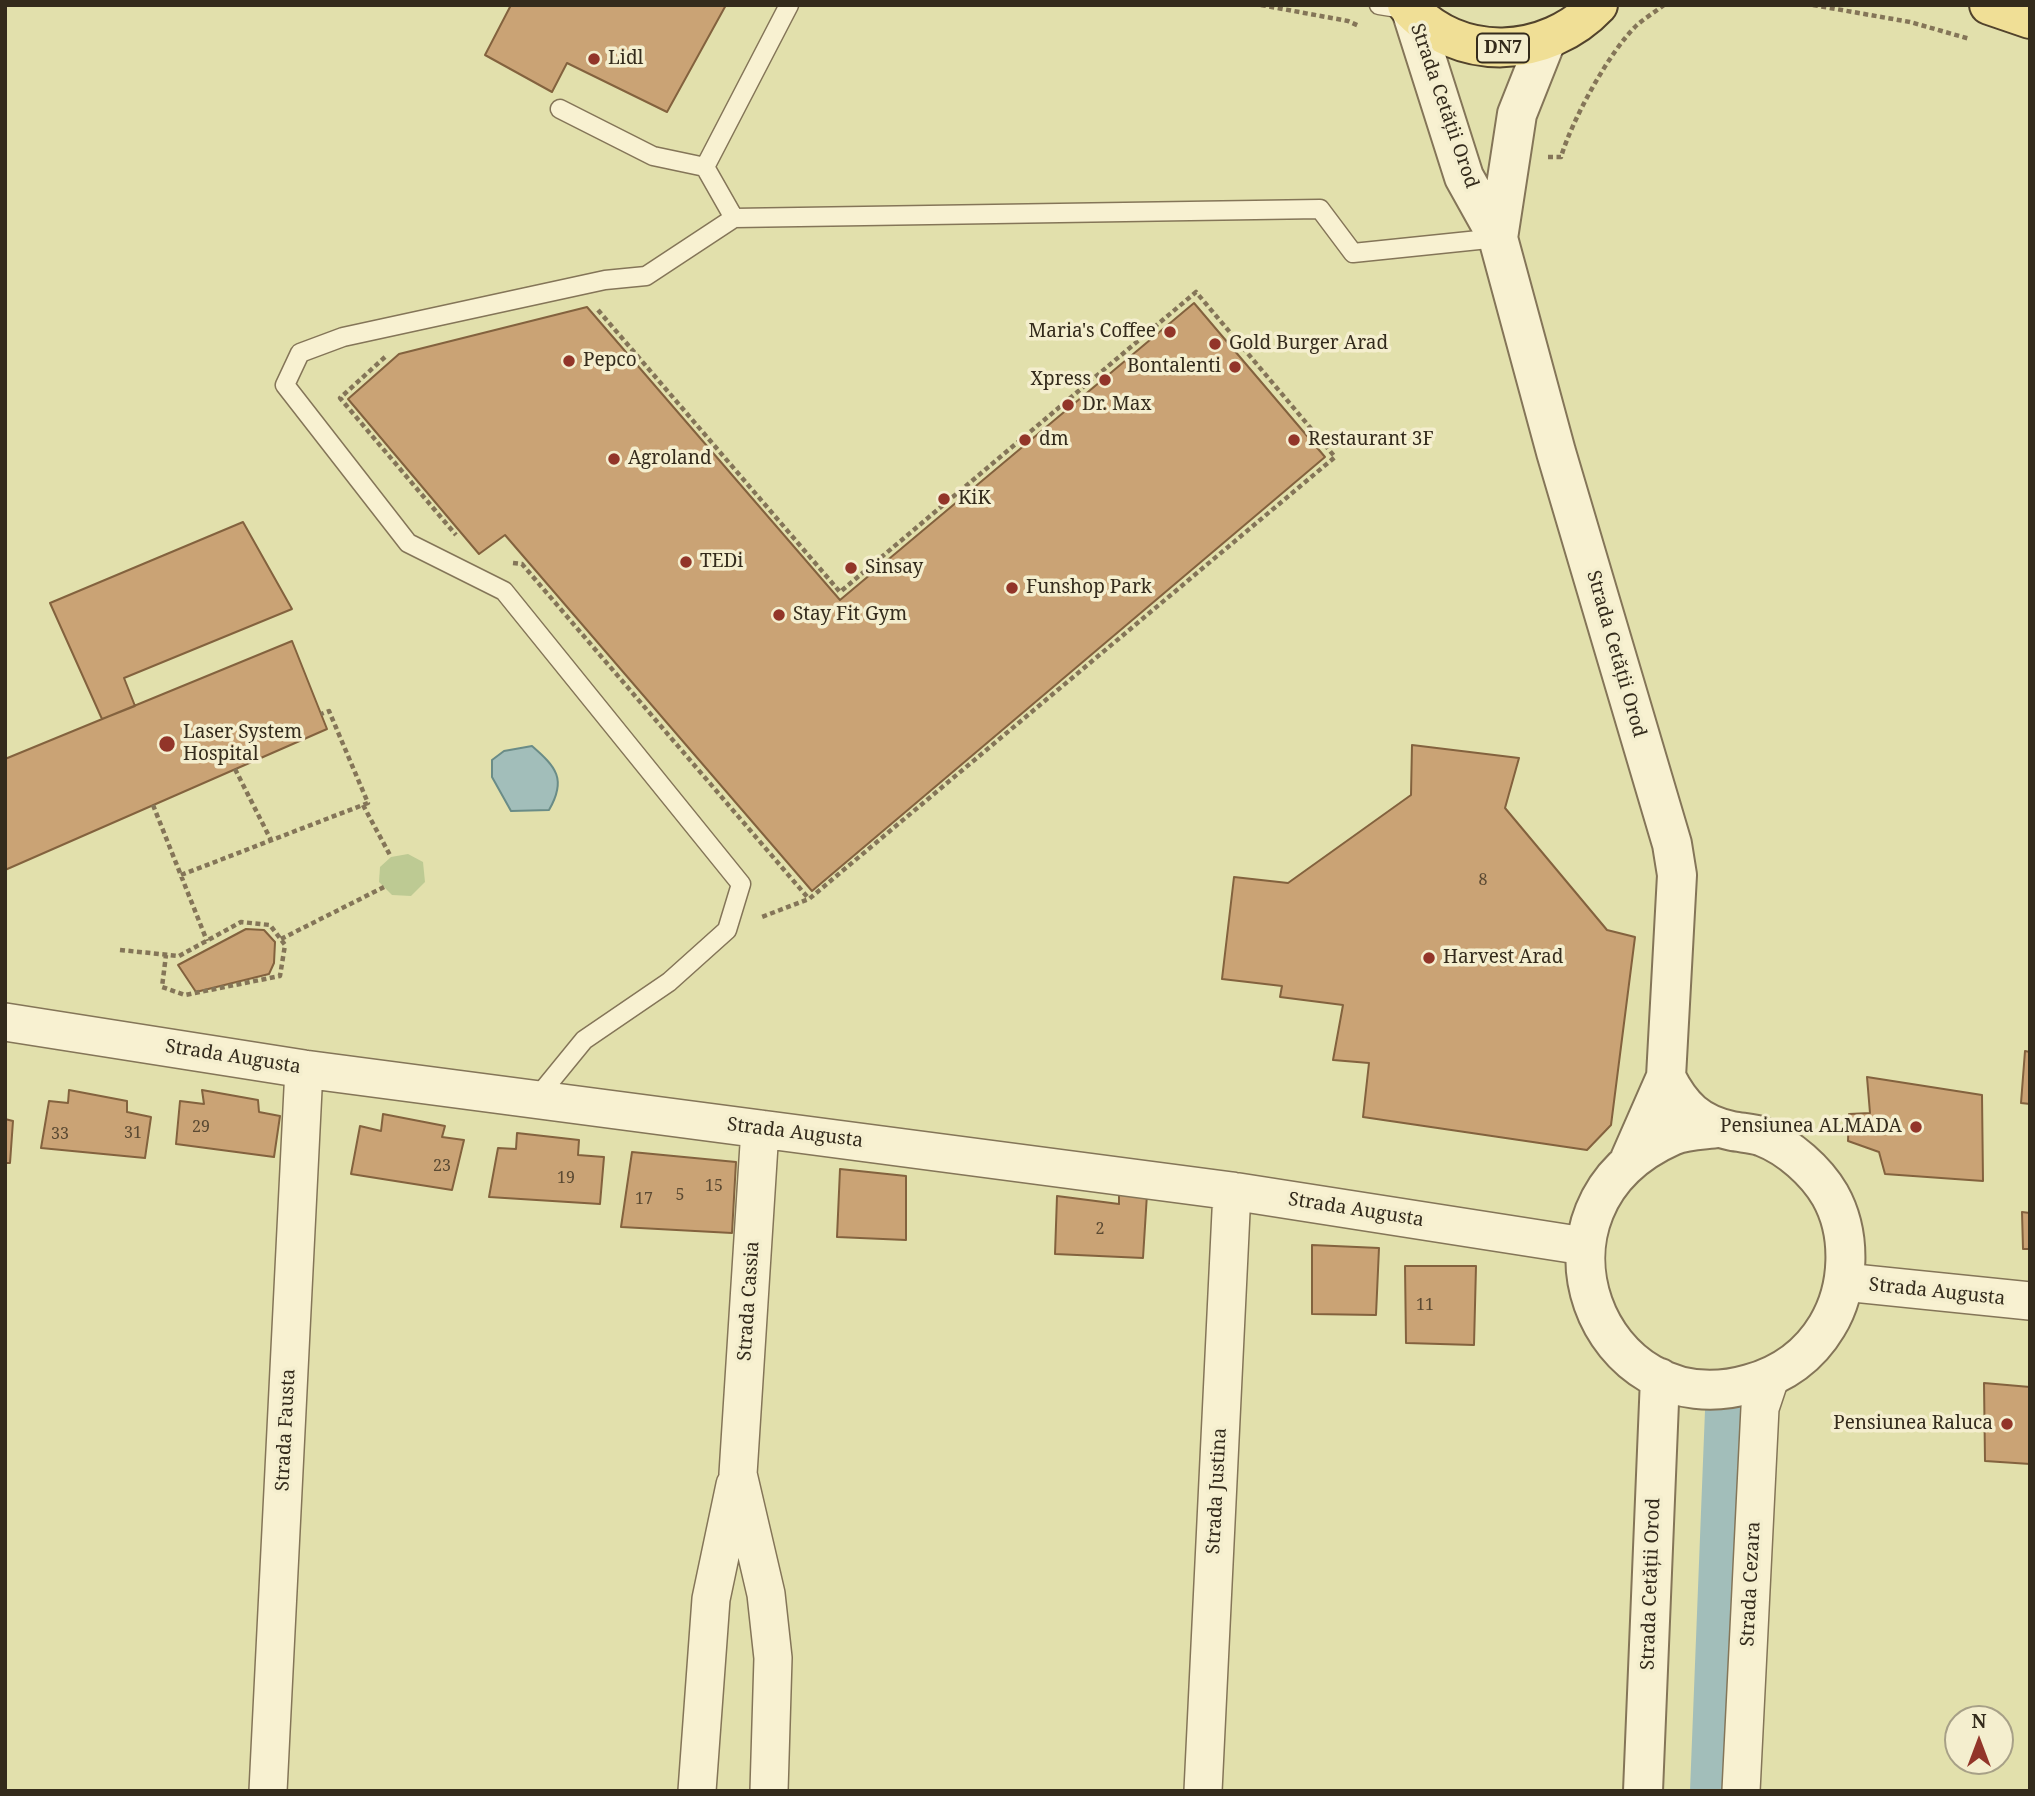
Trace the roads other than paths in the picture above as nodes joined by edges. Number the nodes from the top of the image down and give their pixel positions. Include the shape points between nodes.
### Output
1 (789, 5) edge
2 (1598, 5) edge
3 (1989, 5) edge
4 (1399, 7) edge
5 (2030, 19) edge
6 (1546, 41) junction
7 (560, 109) dead end
8 (705, 167) junction
9 (734, 218) junction
10 (1498, 238) junction
11 (5, 1022) edge
12 (304, 1069) junction
13 (1666, 1077) junction
14 (535, 1100) junction
15 (1718, 1128) junction
16 (760, 1129) junction
17 (1630, 1159) junction
18 (1232, 1191) junction
19 (1584, 1246) junction
20 (1844, 1282) junction
21 (2030, 1301) edge
22 (1660, 1378) junction
23 (1770, 1378) junction
24 (738, 1474) junction
25 (268, 1791) edge
26 (697, 1791) edge
27 (769, 1791) edge
28 (1203, 1791) edge
29 (1643, 1791) edge
30 (1741, 1791) edge

1 - 8 lane
2 - 6 main road, DN7 via 1575,26
3 - 5 main road
4 - 6 main road, DN7 via 1472,45 1522,47
4 - 10 street, Strada Cetății Orod via 1464,177
6 - 10 street, Strada Cetății Orod via 1517,114
7 - 8 lane via 653,156
8 - 9 lane
9 - 10 lane via 1320,209 1353,253
9 - 14 lane via 646,276 605,280 344,337 300,353 285,385 408,543 504,591 741,884 727,930 669,982 584,1040
10 - 13 street, Strada Cetății Orod via 1672,844 1677,875
11 - 12 street, Strada Augusta
12 - 14 street, Strada Augusta
12 - 25 street, Strada Fausta
13 - 15 street, Strada Cetății Orod via 1686,1110
13 - 17 street, Strada Cetății Orod
14 - 16 street, Strada Augusta
15 - 17 street, Strada Cetății Orod via 1674,1134
15 - 20 street, Strada Cetății Orod via 1763,1137 1802,1160 1830,1195 1844,1238
16 - 18 street, Strada Augusta
16 - 24 street, Strada Cassia
17 - 19 street, Strada Cetății Orod via 1598,1198
18 - 19 street, Strada Augusta
18 - 28 street, Strada Justina
19 - 22 street, Strada Cetății Orod via 1586,1287 1601,1324 1626,1356
20 - 21 street, Strada Augusta
20 - 23 street, Strada Cetății Orod via 1835,1313 1819,1339 1797,1362
22 - 23 street, Strada Cetății Orod via 1696,1389 1734,1389
22 - 29 street, Strada Cetății Orod
23 - 30 street, Strada Cezara via 1760,1408
24 - 26 street, Strada Cassia via 710,1599
24 - 27 street, Strada Cassia via 766,1594 773,1658

